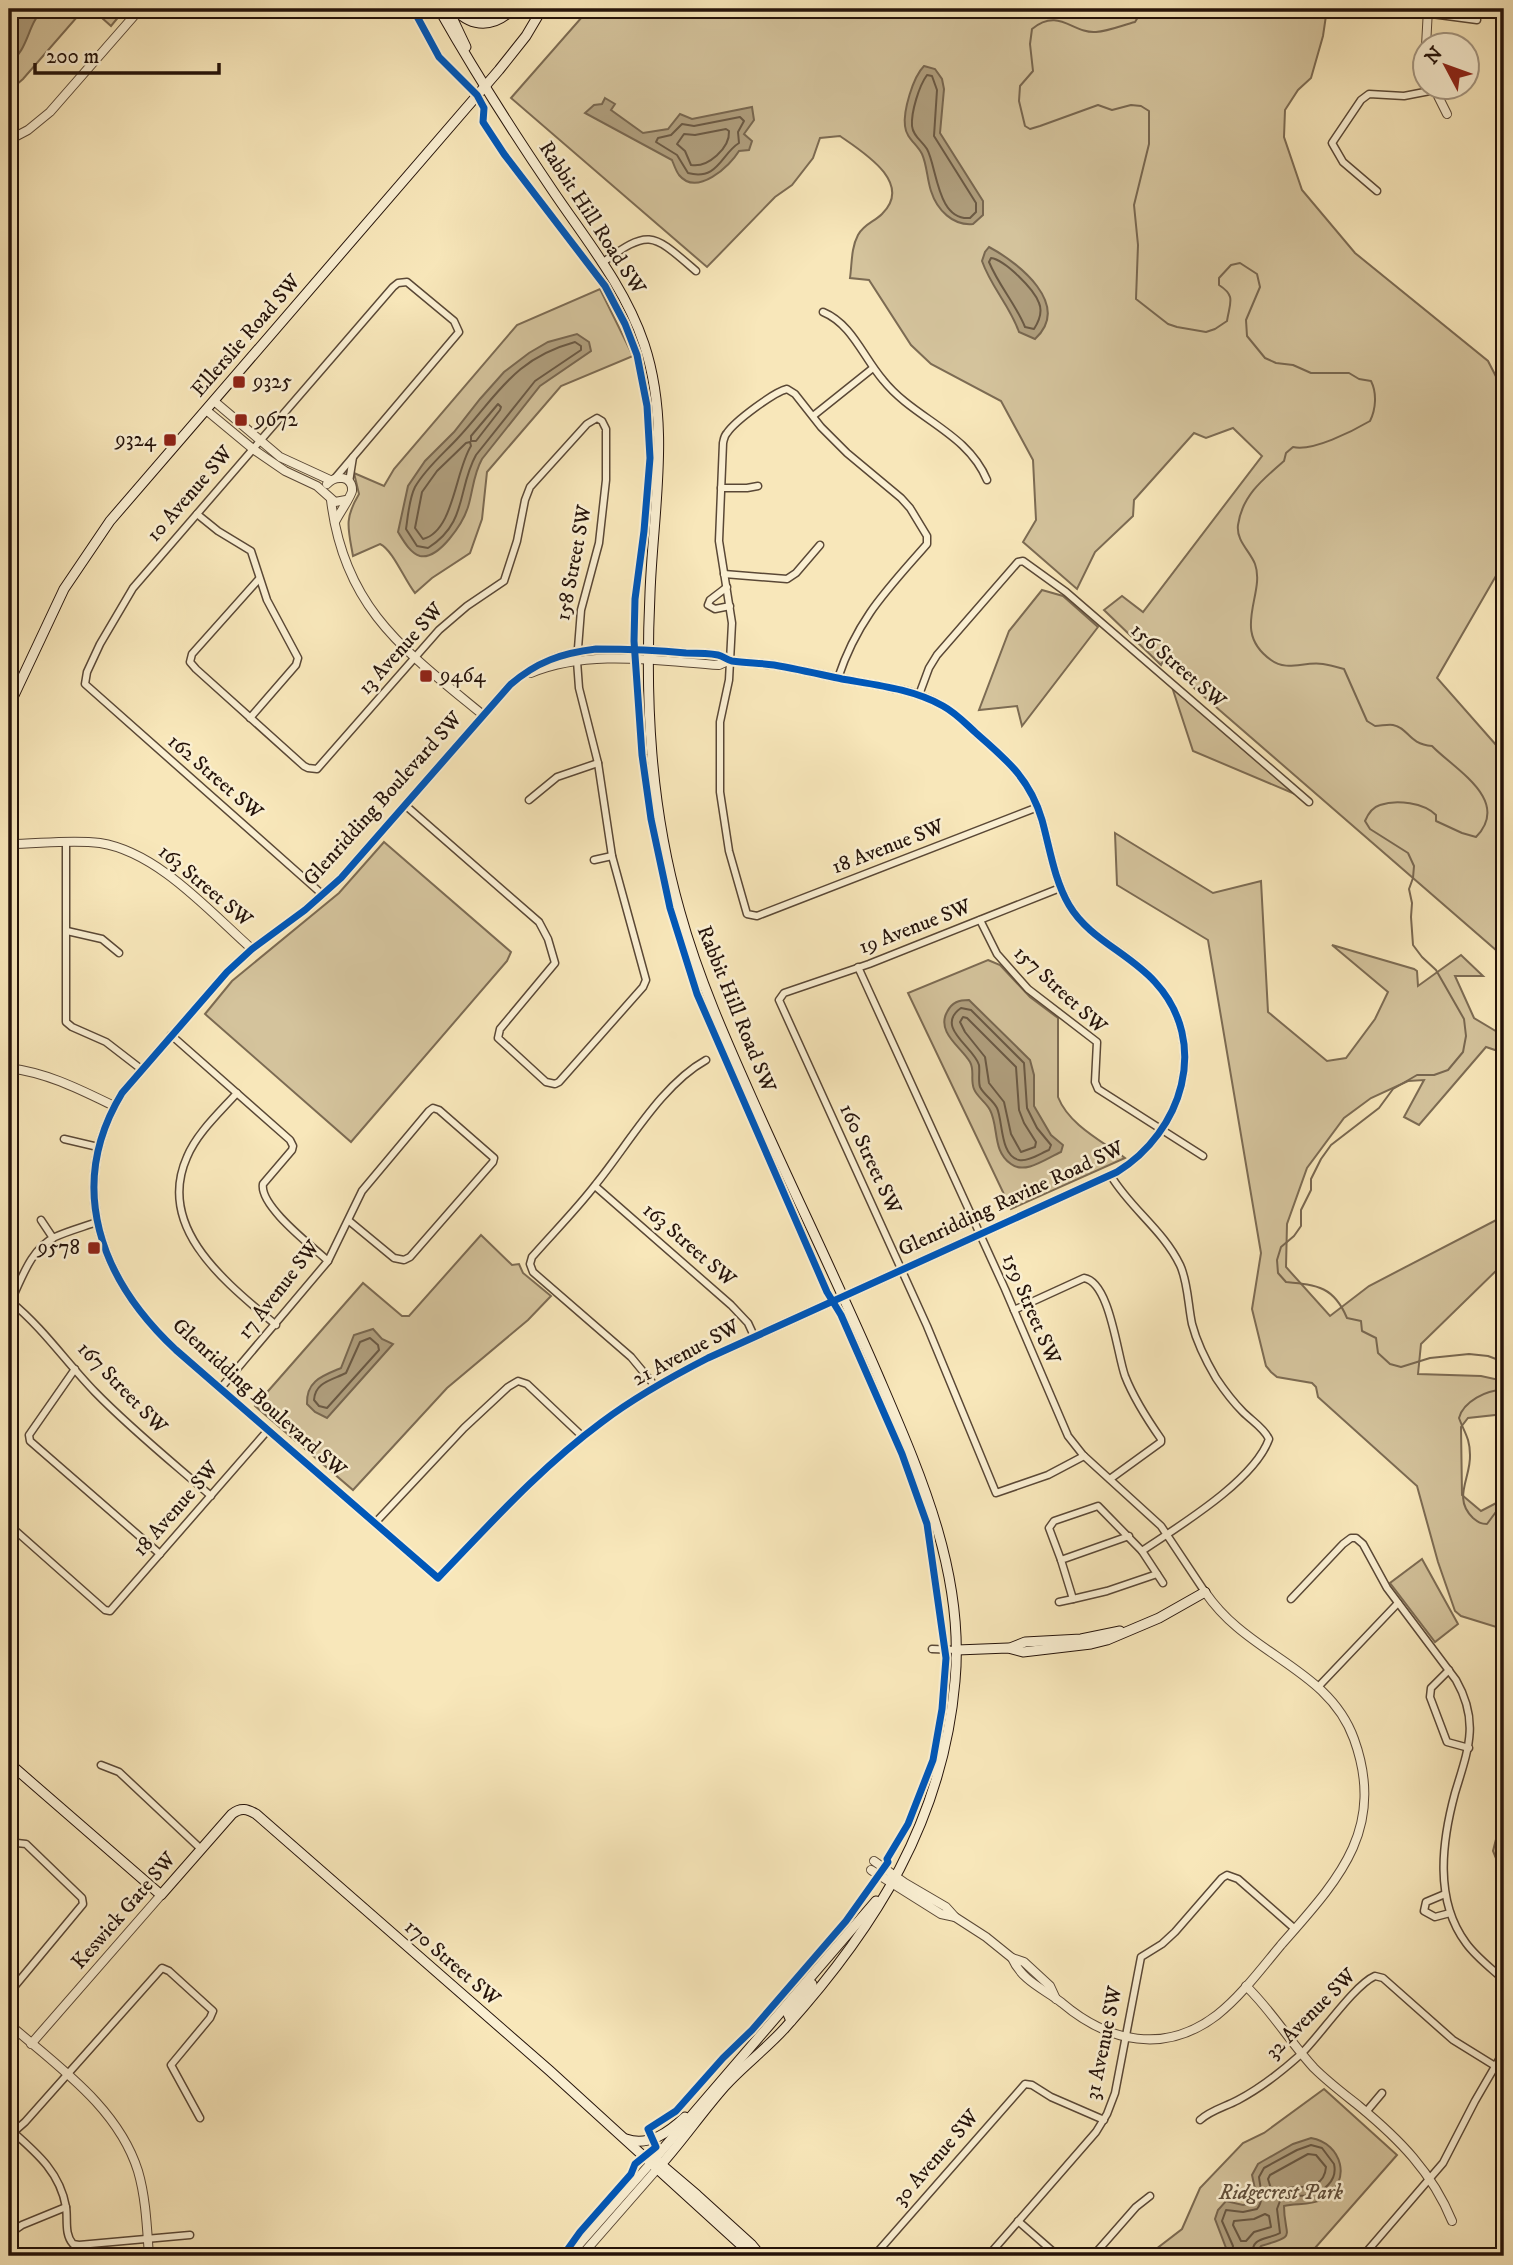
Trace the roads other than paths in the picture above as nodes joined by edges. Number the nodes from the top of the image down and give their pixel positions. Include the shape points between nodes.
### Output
1 (139, 9) edge
2 (439, 9) edge
3 (448, 9) edge
4 (454, 9) edge
5 (513, 9) edge
6 (542, 9) edge
7 (1394, 9) edge
8 (1428, 11) edge
9 (1477, 20) dead end
10 (1427, 32) edge
11 (473, 65) junction
12 (486, 85) junction
13 (1412, 94) edge
14 (1441, 102) edge
15 (1447, 114) dead end
16 (9, 140) edge
17 (1377, 191) dead end
18 (602, 263) junction
19 (696, 271) dead end
20 (823, 312) dead end
21 (873, 368) junction
22 (214, 401) junction
23 (206, 410) junction
24 (813, 416) junction
25 (603, 421) joint
26 (259, 441) junction
27 (253, 449) junction
28 (353, 457) junction
29 (333, 479) junction
30 (987, 480) dead end
31 (349, 482) junction
32 (758, 486) dead end
33 (721, 488) junction
34 (329, 497) junction
35 (346, 500) junction
36 (197, 514) junction
37 (334, 523) junction
38 (820, 545) dead end
39 (724, 574) junction
40 (259, 579) junction
41 (727, 587) junction
42 (730, 606) junction
43 (648, 650) junction
44 (577, 656) junction
45 (415, 657) junction
46 (648, 660) junction
47 (730, 660) junction
48 (838, 678) junction
49 (85, 684) joint
50 (919, 695) junction
51 (9, 706) edge
52 (593, 710) dead end
53 (583, 712) junction
54 (483, 715) junction
55 (250, 718) junction
56 (598, 763) junction
57 (529, 800) dead end
58 (1309, 802) dead end
59 (405, 805) junction
60 (1038, 807) junction
61 (66, 843) junction
62 (9, 844) edge
63 (612, 856) junction
64 (594, 860) dead end
65 (1060, 888) junction
66 (323, 895) junction
67 (980, 920) junction
68 (67, 931) junction
69 (252, 949) junction
70 (119, 953) dead end
71 (858, 967) junction
72 (781, 996) joint
73 (171, 1035) junction
74 (706, 1060) dead end
75 (9, 1068) edge
76 (141, 1069) junction
77 (237, 1093) junction
78 (114, 1106) junction
79 (1163, 1130) junction
80 (64, 1139) dead end
81 (98, 1147) junction
82 (1203, 1156) dead end
83 (1111, 1176) junction
84 (595, 1186) junction
85 (41, 1220) dead end
86 (348, 1220) junction
87 (96, 1222) junction
88 (979, 1235) junction
89 (53, 1238) junction
90 (328, 1261) junction
91 (902, 1270) junction
92 (843, 1296) junction
93 (10, 1303) edge
94 (1014, 1310) junction
95 (276, 1325) junction
96 (754, 1336) junction
97 (75, 1368) junction
98 (655, 1386) junction
99 (220, 1389) junction
100 (268, 1430) junction
101 (583, 1437) junction
102 (1084, 1456) junction
103 (1110, 1479) junction
104 (211, 1496) junction
105 (374, 1523) junction
106 (9, 1525) edge
107 (1166, 1534) junction
108 (1129, 1536) junction
109 (1142, 1550) junction
110 (160, 1554) junction
111 (1061, 1560) junction
112 (1157, 1574) junction
113 (438, 1578) joint
114 (1163, 1583) dead end
115 (1205, 1592) junction
116 (1073, 1599) junction
117 (1291, 1599) dead end
118 (1059, 1602) dead end
119 (1398, 1603) junction
120 (932, 1649) dead end
121 (957, 1650) junction
122 (1449, 1670) junction
123 (1319, 1686) junction
124 (1469, 1748) junction
125 (9, 1763) edge
126 (101, 1765) dead end
127 (247, 1809) joint
128 (201, 1849) junction
129 (9, 1851) edge
130 (873, 1866) dead end
131 (894, 1880) junction
132 (1445, 1894) junction
133 (161, 1895) junction
134 (1450, 1913) junction
135 (1295, 1929) junction
136 (836, 1948) junction
137 (1504, 1980) edge
138 (1246, 1986) junction
139 (9, 1993) edge
140 (791, 2021) junction
141 (9, 2024) edge
142 (1125, 2038) junction
143 (31, 2044) junction
144 (1504, 2051) edge
145 (1302, 2053) junction
146 (1495, 2066) junction
147 (66, 2075) junction
148 (711, 2091) junction
149 (1382, 2093) dead end
150 (1366, 2112) junction
151 (200, 2118) dead end
152 (1104, 2120) junction
153 (1200, 2120) dead end
154 (11, 2134) edge
155 (623, 2138) junction
156 (656, 2164) junction
157 (1431, 2178) junction
158 (1150, 2196) dead end
159 (66, 2207) junction
160 (1018, 2221) junction
161 (1452, 2221) dead end
162 (9, 2234) edge
163 (190, 2235) dead end
164 (148, 2239) junction
165 (149, 2256) edge
166 (569, 2256) edge
167 (581, 2256) edge
168 (752, 2256) edge
169 (761, 2256) edge
170 (874, 2256) edge
171 (988, 2256) edge
172 (1058, 2256) edge
173 (1093, 2256) edge
174 (1363, 2256) edge

1 - 16 street via 50,113
2 - 11 main road, Rabbit Hill Road SW
3 - 11 main road, Rabbit Hill Road SW
4 - 5 main road via 480,25 495,22
6 - 12 main road, Ellerslie Road SW
7 - 8 street
8 - 9 street
8 - 10 street
11 - 12 main road, Rabbit Hill Road SW
12 - 18 main road, Rabbit Hill Road SW
12 - 22 main road, Ellerslie Road SW
13 - 17 street via 1369,94 1334,139 1343,162
14 - 15 street
18 - 19 street via 633,241 651,239
18 - 43 main road, Rabbit Hill Road SW via 639,330 657,398 660,441
20 - 21 street via 845,327
21 - 24 street
21 - 30 street via 907,405 966,447
22 - 23 main road, Ellerslie Road SW
22 - 26 street
23 - 27 street
23 - 51 main road, Ellerslie Road SW via 110,521 77,568
24 - 33 street via 795,394 787,389 777,392 726,434
24 - 48 street via 855,461 901,498 928,540 864,620
25 - 44 street, 158 Street SW via 606,466 601,530 583,601
25 - 45 street, 13 Avenue SW via 597,418 587,424 530,487 504,581 456,614
26 - 27 street, 10 Avenue SW
26 - 28 street, 10 Avenue SW via 403,281 459,328 453,341
26 - 29 street via 294,465
27 - 34 street
27 - 36 street, 10 Avenue SW
28 - 29 street
28 - 31 street
29 - 31 street
29 - 34 street via 327,486
31 - 35 street via 352,490
32 - 33 street
33 - 39 street via 719,541
34 - 35 street via 339,503
34 - 37 street
35 - 37 street
36 - 40 street via 251,551
36 - 49 street, 10 Avenue SW via 133,588 100,644
37 - 45 street via 345,565 366,604
38 - 39 street via 787,579
39 - 41 street
40 - 55 street via 299,661
40 - 55 street via 192,654 190,662
41 - 42 street
41 - 42 street via 708,605 715,609
42 - 47 street
43 - 44 street, Glenridding Boulevard SW via 596,649
43 - 46 main road, Rabbit Hill Road SW
43 - 47 street, Glenridding Boulevard SW via 719,655
44 - 46 street, Glenridding Boulevard SW
44 - 53 street, 158 Street SW
44 - 54 street, Glenridding Boulevard SW via 533,671 510,685
45 - 54 street
45 - 55 street, 13 Avenue SW via 317,769 308,768
46 - 47 street, Glenridding Boulevard SW via 719,665
46 - 92 main road, Rabbit Hill Road SW via 655,801 680,912 706,993
47 - 48 street, Glenridding Ravine Road SW
47 - 60 street, 18 Avenue SW via 720,722 720,792 729,851 750,916
48 - 50 street, Glenridding Ravine Road SW
49 - 66 street, 162 Street SW
50 - 58 street, 156 Street SW via 937,654 1023,561
50 - 60 street, Glenridding Ravine Road SW via 947,708 1009,762
52 - 53 street
53 - 56 street, 158 Street SW
54 - 59 street, Glenridding Boulevard SW
56 - 57 street via 556,777
56 - 63 street, 158 Street SW
59 - 63 street, 158 Street SW via 539,922 548,939 553,967 498,1034 501,1043 546,1082 555,1084 564,1077 646,980
59 - 66 street, Glenridding Boulevard SW
60 - 65 street, Glenridding Ravine Road SW
61 - 62 street, 163 Street SW
61 - 68 street
61 - 69 street, 163 Street SW via 99,843 146,859
63 - 64 street
65 - 67 street, 19 Avenue SW
65 - 79 street, Glenridding Ravine Road SW via 1083,924 1149,976 1171,1005 1182,1035 1184,1069 1177,1102
66 - 69 street, Glenridding Boulevard SW
67 - 71 street, 19 Avenue SW
67 - 79 street, 157 Street SW via 997,954 1028,989 1097,1042 1096,1087
68 - 70 street via 102,939
68 - 76 street via 68,1025 106,1042
69 - 73 street, Glenridding Boulevard SW
71 - 72 street, 19 Avenue SW
71 - 88 street, 159 Street SW
72 - 91 street, 160 Street SW via 780,1004
73 - 76 street, Glenridding Boulevard SW
73 - 77 street
74 - 84 street via 683,1076
75 - 78 street via 55,1078
76 - 78 street, Glenridding Boulevard SW
77 - 90 street via 293,1146 262,1184 264,1196
77 - 95 street via 187,1156 181,1174 182,1215 190,1235 218,1274
78 - 81 street, Glenridding Boulevard SW
79 - 82 street, 157 Street SW
79 - 83 street, Glenridding Ravine Road SW via 1138,1159
80 - 81 street
81 - 87 street, Glenridding Boulevard SW via 93,1190
83 - 88 street, Glenridding Ravine Road SW
83 - 107 street via 1122,1195 1162,1235 1182,1269 1193,1327 1215,1377 1269,1436 1266,1446 1231,1487
84 - 96 street, 163 Street SW via 731,1304
84 - 98 street via 530,1264 533,1272 631,1357
85 - 89 street
86 - 86 street, 17 Avenue SW via 362,1191 433,1108 494,1158 404,1260 394,1258
86 - 90 street, 17 Avenue SW
87 - 89 street
87 - 99 street, Glenridding Boulevard SW via 109,1262 131,1298 166,1341
88 - 91 street, Glenridding Ravine Road SW
88 - 94 street, 159 Street SW
89 - 93 street via 34,1254
90 - 95 street, 17 Avenue SW
91 - 92 street, Glenridding Ravine Road SW
91 - 102 street, 160 Street SW via 996,1493 1048,1475
92 - 96 street, 21 Avenue SW
92 - 121 main road, Rabbit Hill Road SW via 926,1491 947,1561
93 - 97 street, 167 Street SW via 44,1332
94 - 102 street, 159 Street SW via 1068,1436
94 - 103 street via 1079,1280 1088,1278 1096,1285 1107,1306 1125,1376 1161,1442
95 - 99 street, 17 Avenue SW
96 - 98 street, 21 Avenue SW
97 - 104 street, 167 Street SW via 122,1419
97 - 110 street via 29,1435 30,1441
98 - 101 street, 21 Avenue SW
99 - 100 street, Glenridding Boulevard SW
100 - 104 street, 18 Avenue SW
100 - 105 street, Glenridding Boulevard SW
101 - 105 street via 527,1384 518,1381 464,1428
101 - 113 street, 21 Avenue SW via 512,1501
102 - 103 street, 159 Street SW
103 - 107 street, 159 Street SW
104 - 110 street, 18 Avenue SW
105 - 113 street, Glenridding Boulevard SW
106 - 110 street, 18 Avenue SW via 108,1610
107 - 109 street
107 - 115 street, 159 Street SW
108 - 109 street
108 - 111 street
108 - 111 street via 1098,1506 1054,1521 1049,1528
109 - 112 street
111 - 116 street
112 - 114 street
112 - 116 street
115 - 121 main road via 1107,1640 1023,1652 1008,1648
115 - 123 street via 1235,1626
116 - 118 street
117 - 119 street via 1343,1544 1356,1538
119 - 122 street
119 - 123 street
120 - 121 street
121 - 131 main road, Rabbit Hill Road SW via 953,1706 940,1770 924,1819
122 - 124 street via 1464,1693
122 - 124 street via 1431,1688 1430,1697 1447,1742
123 - 135 street via 1354,1738 1365,1801 1346,1864
124 - 132 street via 1450,1820
125 - 133 main road
126 - 128 street via 119,1772
127 - 128 main road, Keswick Gate SW via 232,1814
127 - 155 main road, 170 Street SW
128 - 133 main road, Keswick Gate SW
129 - 139 street via 17,1843 26,1844 83,1904
130 - 131 street
131 - 136 main road, Rabbit Hill Road SW
131 - 140 main road, Rabbit Hill Road SW via 839,1964
131 - 142 street via 941,1914 986,1937 1043,1992 1087,2022
132 - 134 street
132 - 134 street via 1426,1902 1424,1911 1435,1917
133 - 143 street, Keswick Gate SW
134 - 137 street via 1465,1942
135 - 138 street
135 - 142 street, 31 Avenue SW via 1238,1879 1222,1878 1170,1937 1139,1960
136 - 140 main road via 829,1964 788,2014
136 - 148 main road, Rabbit Hill Road SW
138 - 142 street via 1215,2017 1195,2029 1154,2039
138 - 145 street
140 - 156 main road, Rabbit Hill Road SW
141 - 143 street
142 - 152 street, 31 Avenue SW via 1115,2092
143 - 147 street
144 - 146 street
145 - 146 street, 32 Avenue SW via 1375,1976 1383,1978 1453,2040
145 - 150 street
145 - 153 street, 32 Avenue SW via 1251,2093
146 - 157 street
147 - 151 street via 157,1971 167,1969 213,2011 170,2065
147 - 154 street
147 - 164 street via 100,2106 126,2144 139,2178
148 - 155 main road via 663,2134 643,2142
148 - 156 main road, Rabbit Hill Road SW
149 - 150 street
150 - 157 street via 1396,2137
152 - 160 street, 31 Avenue SW
152 - 170 street, 30 Avenue SW via 1025,2084
154 - 159 street via 48,2165
155 - 156 main road, 170 Street SW
156 - 166 street, Rabbit Hill Road SW
156 - 167 street, Rabbit Hill Road SW
156 - 168 main road, 170 Street SW
156 - 169 main road, 170 Street SW via 697,2195
157 - 161 street
157 - 174 street
158 - 173 street
159 - 162 street
159 - 164 street via 68,2238 75,2245
160 - 171 street, 31 Avenue SW
160 - 172 street
163 - 164 street
164 - 165 street

